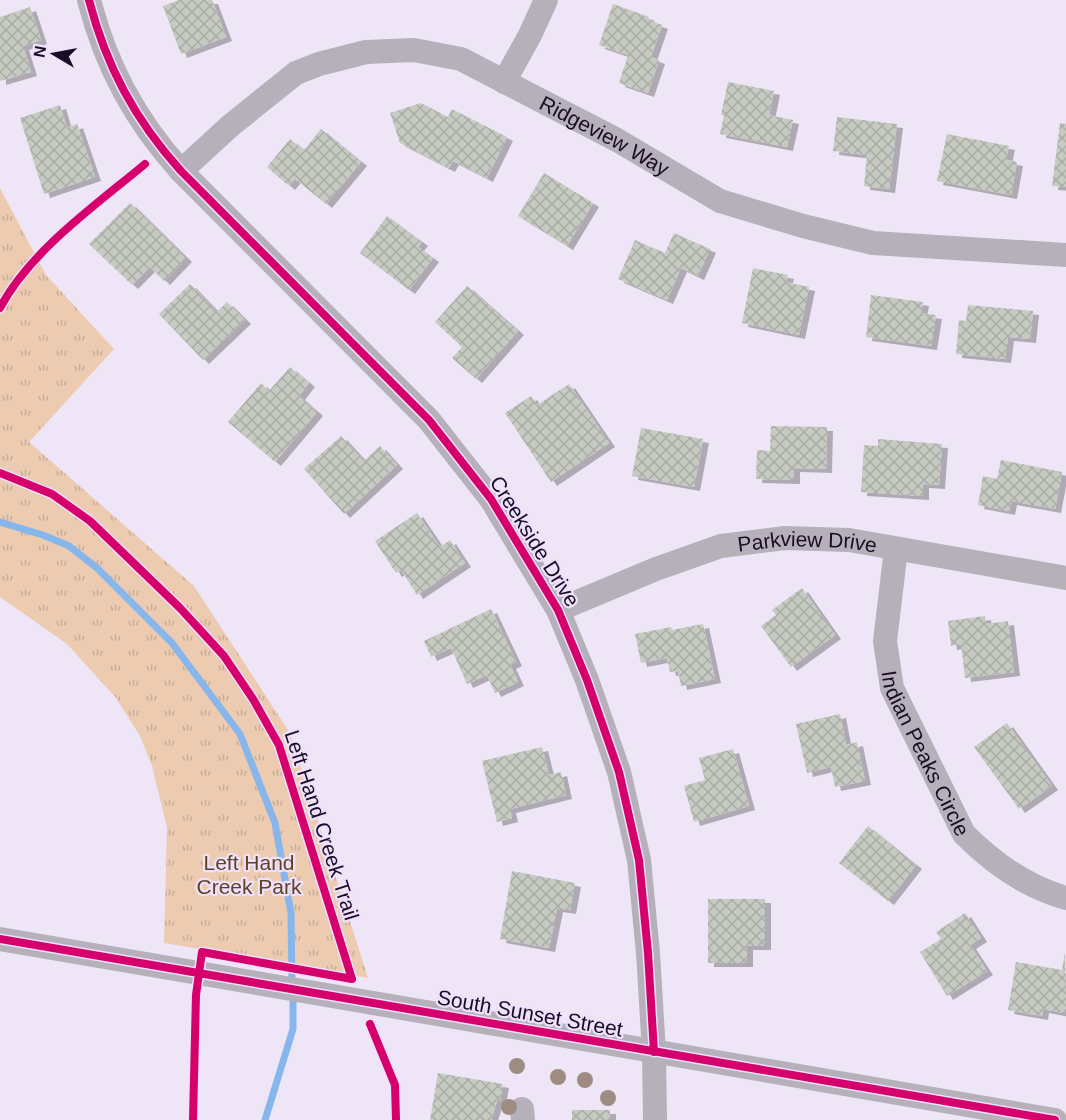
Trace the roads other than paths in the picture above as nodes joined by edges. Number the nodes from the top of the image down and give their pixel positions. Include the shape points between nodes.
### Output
1 (88, 0) edge
2 (546, 0) edge
3 (504, 82) junction
4 (181, 171) junction
5 (1066, 255) edge
6 (896, 549) junction
7 (1066, 578) edge
8 (558, 610) junction
9 (1066, 898) edge
10 (0, 939) edge
11 (654, 1052) junction
12 (655, 1120) edge
13 (1055, 1120) edge

1 - 4 street, Creekside Drive via 111,69 156,141
2 - 3 street
3 - 4 street, Ridgeview Way via 461,59 414,50 366,52 319,63 296,73
3 - 5 street, Ridgeview Way via 617,140 720,201 873,243
4 - 8 street, Creekside Drive via 429,420 492,499
6 - 7 street, Parkview Drive
6 - 8 street, Parkview Drive via 849,540 785,538 721,546
6 - 9 street, Indian Peaks Circle via 885,641 892,688 964,834 1015,876
8 - 11 street, Creekside Drive via 619,772 639,860
10 - 11 street, South Sunset Street
11 - 12 street, Creekside Drive
11 - 13 street, South Sunset Street

